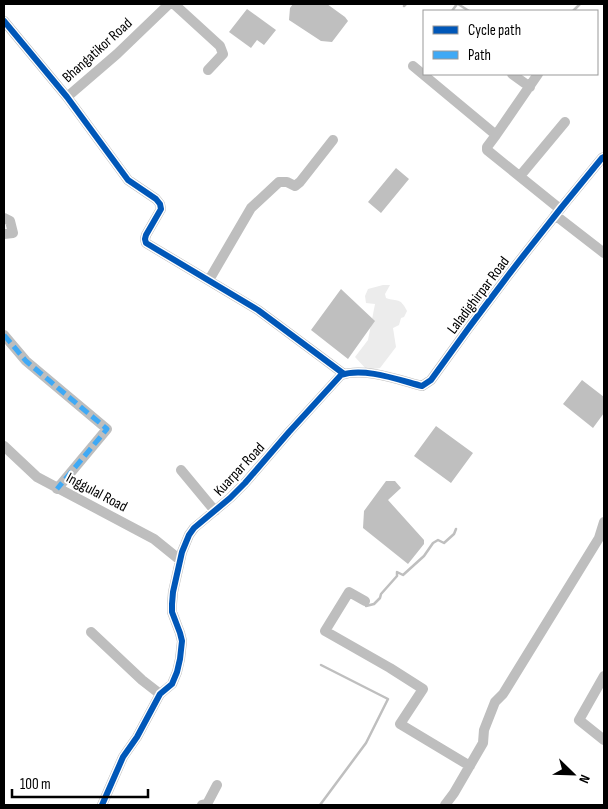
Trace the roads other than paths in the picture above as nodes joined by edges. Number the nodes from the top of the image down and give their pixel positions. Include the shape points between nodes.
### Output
1 (169, 4) edge
2 (174, 4) edge
3 (4, 21) edge
4 (413, 66) dead end
5 (208, 70) dead end
6 (423, 74) edge
7 (424, 75) edge
8 (513, 75) edge
9 (537, 75) edge
10 (530, 87) junction
11 (67, 97) junction
12 (565, 122) dead end
13 (496, 135) junction
14 (333, 140) dead end
15 (604, 157) edge
16 (520, 176) junction
17 (557, 212) junction
18 (4, 218) edge
19 (4, 234) edge
20 (604, 253) edge
21 (209, 280) junction
22 (6, 341) edge
23 (344, 374) junction
24 (4, 446) edge
25 (181, 470) dead end
26 (57, 489) junction
27 (215, 511) junction
28 (604, 522) edge
29 (601, 541) edge
30 (180, 560) junction
31 (364, 601) dead end
32 (91, 632) dead end
33 (160, 694) junction
34 (470, 766) junction
35 (217, 785) dead end
36 (102, 805) edge
37 (202, 805) edge
38 (445, 805) edge

1 - 11 street, Bhangatikor Road
2 - 5 street via 220,46 224,54
3 - 11 street
4 - 6 street
7 - 13 street
8 - 10 street
9 - 10 street
10 - 13 street
11 - 21 street via 128,180 160,204 161,209 146,235 146,243
12 - 16 street
13 - 16 street via 487,150
14 - 21 street via 300,182 295,186 279,182 251,208
15 - 17 street, Laladighirpar Road
16 - 17 street
17 - 20 street
17 - 23 street, Laladighirpar Road via 430,380 422,386 357,372
18 - 19 street via 10,221 13,233
21 - 23 street via 258,310
22 - 26 street via 107,429
23 - 27 street, Kuarpar Road via 245,483
24 - 26 street, Inggulal Road via 37,477
25 - 27 street
26 - 30 street, Inggulal Road via 154,539
27 - 30 street, Kuarpar Road via 189,535
28 - 29 street
29 - 34 street via 495,702 484,730 483,743
30 - 33 street, Kuarpar Road via 172,612 182,641 180,660 172,684
31 - 34 street via 349,592 325,631 423,689 400,724
32 - 33 street
33 - 36 street, Kuarpar Road via 123,757
34 - 38 street
35 - 37 street via 207,804

